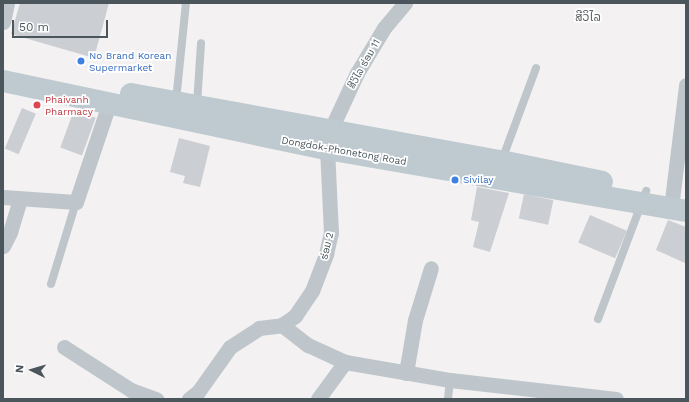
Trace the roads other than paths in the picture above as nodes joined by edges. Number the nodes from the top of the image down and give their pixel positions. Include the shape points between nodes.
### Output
1 (7, 3) edge
2 (186, 3) edge
3 (405, 3) edge
4 (3, 22) edge
5 (202, 43) dead end
6 (3, 68) edge
7 (536, 68) dead end
8 (3, 81) edge
9 (686, 85) edge
10 (187, 103) junction
11 (109, 104) junction
12 (329, 139) junction
13 (500, 170) junction
14 (3, 197) edge
15 (644, 197) junction
16 (20, 200) junction
17 (76, 202) junction
18 (679, 203) edge
19 (3, 246) edge
20 (431, 268) dead end
21 (51, 284) dead end
22 (598, 319) dead end
23 (282, 325) junction
24 (64, 347) dead end
25 (345, 362) junction
26 (406, 373) junction
27 (450, 380) junction
28 (197, 397) edge
29 (156, 399) edge
30 (318, 399) edge
31 (448, 399) edge
32 (616, 399) edge

1 - 4 street
2 - 10 lane
3 - 12 street, ສີວິໄລ ຮ່ອມ 11 via 384,28 357,73
5 - 10 lane
6 - 10 main road, Dongdok-Phonetong Road
7 - 13 lane
8 - 11 main road, Dongdok-Phonetong Road
9 - 18 street
10 - 12 main road, Dongdok-Phonetong Road
11 - 12 main road, Dongdok-Phonetong Road
11 - 17 street
12 - 13 main road, Dongdok-Phonetong Road
12 - 23 street, ຮ່ອມ 2 via 332,233 312,291 295,316
13 - 15 main road, Dongdok-Phonetong Road
14 - 16 street
15 - 18 main road, Dongdok-Phonetong Road
15 - 22 lane
16 - 17 street
16 - 19 street
17 - 21 lane
20 - 26 street via 415,320
23 - 25 street via 308,345
23 - 28 street via 259,328 230,346
24 - 29 street via 131,390
25 - 26 street
25 - 30 street
26 - 27 street
27 - 31 lane
27 - 32 street

